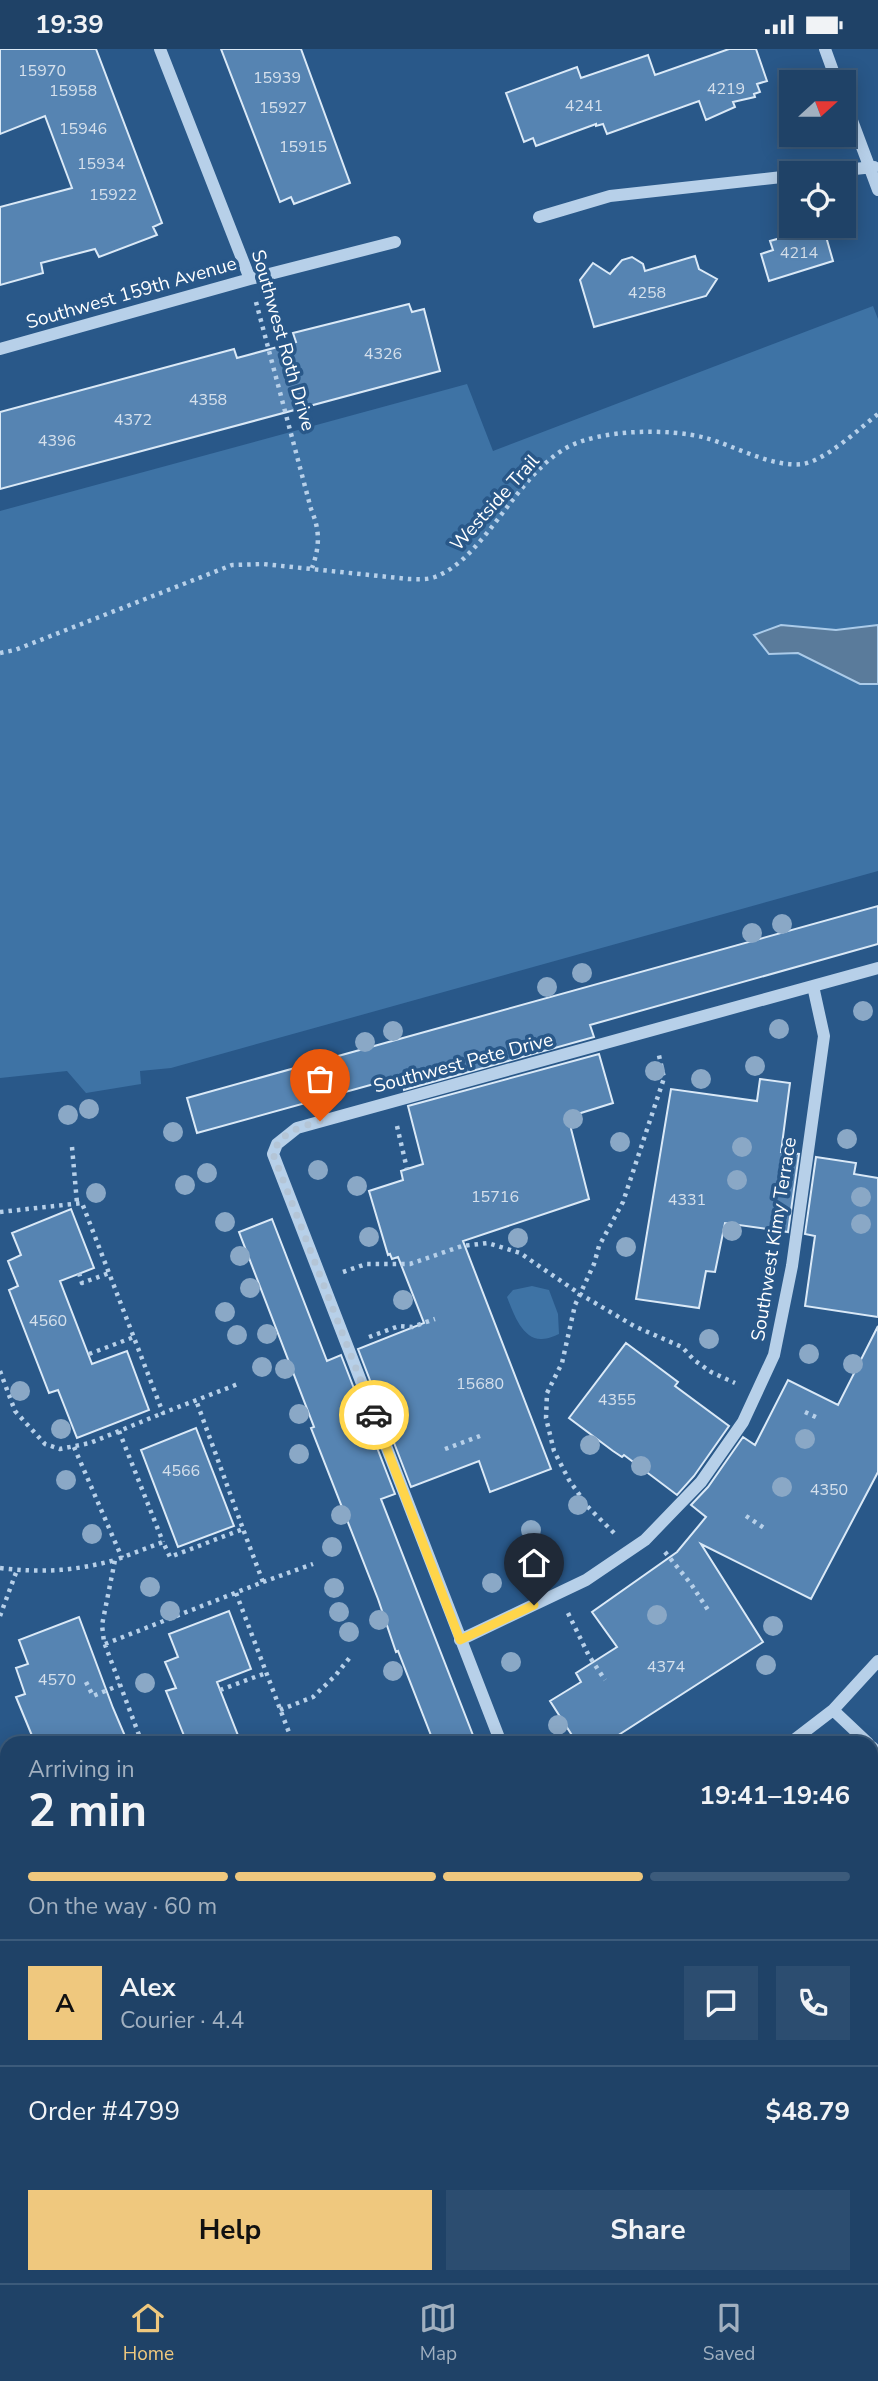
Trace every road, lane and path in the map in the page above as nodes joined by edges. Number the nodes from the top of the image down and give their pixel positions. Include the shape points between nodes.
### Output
1 (160, 49) edge
2 (825, 49) edge
3 (833, 70) edge
4 (856, 126) edge
5 (874, 167) edge
6 (856, 169) edge
7 (779, 177) edge
8 (878, 190) edge
9 (539, 217) dead end
10 (395, 242) dead end
11 (250, 279) junction
12 (0, 349) edge
13 (878, 414) edge
14 (312, 568) junction
15 (0, 653) edge
16 (878, 968) edge
17 (813, 986) junction
18 (654, 1030) junction
19 (391, 1102) junction
20 (72, 1147) dead end
21 (407, 1169) dead end
22 (77, 1203) junction
23 (0, 1212) edge
24 (79, 1273) dead end
25 (109, 1273) junction
26 (322, 1280) junction
27 (580, 1294) junction
28 (435, 1319) dead end
29 (134, 1337) junction
30 (347, 1346) junction
31 (89, 1354) dead end
32 (0, 1371) edge
33 (238, 1384) dead end
34 (3, 1390) edge
35 (757, 1392) junction
36 (195, 1400) junction
37 (804, 1412) dead end
38 (163, 1413) junction
39 (820, 1419) dead end
40 (119, 1431) junction
41 (480, 1436) dead end
42 (75, 1447) junction
43 (446, 1449) dead end
44 (746, 1516) dead end
45 (764, 1528) dead end
46 (243, 1529) junction
47 (649, 1536) junction
48 (163, 1542) junction
49 (631, 1550) junction
50 (122, 1558) junction
51 (115, 1560) junction
52 (313, 1564) dead end
53 (0, 1568) edge
54 (17, 1570) junction
55 (263, 1583) junction
56 (236, 1593) junction
57 (559, 1593) junction
58 (710, 1613) dead end
59 (0, 1616) edge
60 (460, 1640) junction
61 (105, 1644) junction
62 (351, 1656) dead end
63 (878, 1661) edge
64 (266, 1673) junction
65 (605, 1679) dead end
66 (86, 1682) dead end
67 (120, 1685) junction
68 (220, 1690) dead end
69 (280, 1710) junction
70 (833, 1710) junction
71 (139, 1736) edge
72 (290, 1736) edge
73 (498, 1736) edge
74 (799, 1736) edge
75 (860, 1736) edge

1 - 11 street, Southwest Roth Drive
2 - 3 street
4 - 5 street
5 - 6 street
5 - 8 street
7 - 9 street via 610,196
10 - 11 street, Southwest 159th Avenue
11 - 12 street, Southwest 159th Avenue
11 - 14 path, Southwest Roth Drive via 318,526 319,550
13 - 14 path, Westside Trail via 805,464 788,464 682,433 618,433 579,442 531,476 470,553 447,571 432,578 408,579
14 - 15 path, Westside Trail via 232,565
16 - 17 street, Southwest Pete Drive
17 - 18 street, Southwest Pete Drive
17 - 35 street, Southwest Kimy Terrace via 824,1036 792,1266 774,1355
18 - 19 street, Southwest Pete Drive
18 - 27 path via 664,1078 623,1202
19 - 21 path
19 - 26 street, Southwest Pete Drive via 297,1128 276,1143 273,1154
20 - 22 path
22 - 23 path
22 - 25 path via 82,1203
24 - 25 path via 82,1283
25 - 29 path
26 - 27 path via 366,1264 410,1264 462,1246 488,1243 520,1254
26 - 30 street, Southwest Pete Drive
27 - 35 path via 682,1347 711,1372
27 - 49 path via 562,1363 547,1393 546,1418 554,1451 569,1480 588,1507
28 - 30 path via 399,1326
29 - 31 path
29 - 38 path
30 - 60 street, Southwest Pete Drive
32 - 34 path
33 - 36 path
34 - 42 path via 45,1444
35 - 47 street, Southwest Kimy Terrace via 743,1422 701,1482
36 - 38 path
36 - 46 path
37 - 39 path
38 - 40 path
40 - 42 path
40 - 48 path
41 - 43 path
42 - 50 path
44 - 45 path
46 - 48 path via 170,1557
46 - 55 path
47 - 49 street, Southwest Kimy Terrace
47 - 58 path via 672,1559
48 - 50 path
49 - 57 street, Southwest Kimy Terrace
50 - 51 path
51 - 54 path via 81,1569
51 - 61 path via 102,1625
52 - 55 path
53 - 54 path
54 - 59 path
55 - 56 path
56 - 61 path
56 - 64 path
57 - 60 street, Southwest Kimy Terrace
57 - 65 path
60 - 73 street, Southwest Pete Drive
61 - 67 path
62 - 69 path via 313,1697
63 - 70 street
64 - 68 path
64 - 69 path
66 - 67 path via 93,1696
67 - 71 path
69 - 72 path
70 - 74 street
70 - 75 street

